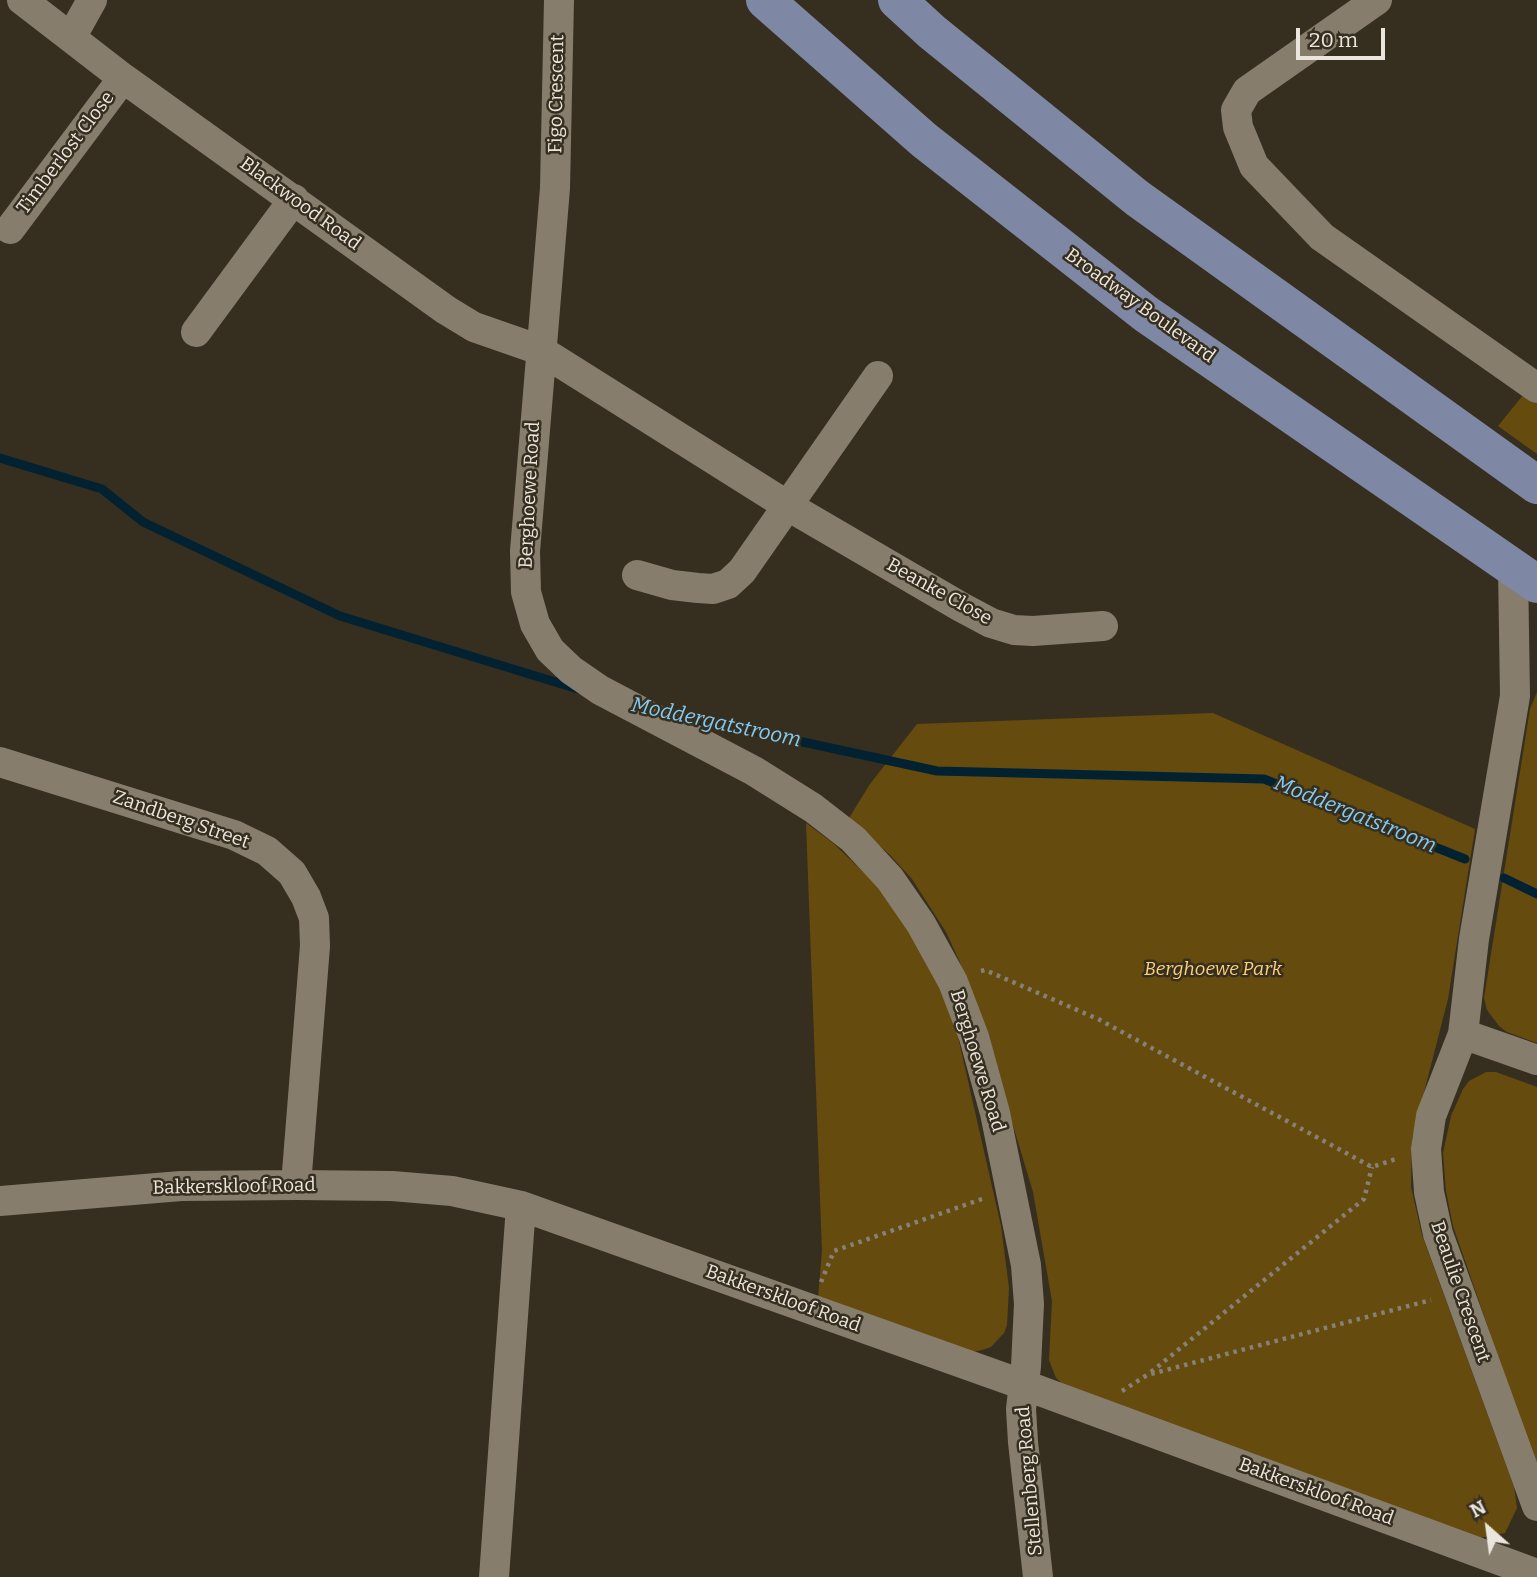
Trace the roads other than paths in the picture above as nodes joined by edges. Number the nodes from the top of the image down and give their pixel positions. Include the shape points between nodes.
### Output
1 (22, 0) edge
2 (92, 0) edge
3 (559, 0) edge
4 (765, 0) edge
5 (897, 0) edge
6 (1377, 0) edge
7 (72, 36) junction
8 (123, 78) junction
9 (555, 188) joint
10 (294, 199) junction
11 (10, 229) dead end
12 (195, 332) dead end
13 (540, 350) junction
14 (878, 376) dead end
15 (1537, 388) edge
16 (1537, 485) edge
17 (788, 506) junction
18 (637, 575) dead end
19 (1525, 575) edge
20 (1103, 626) dead end
21 (1537, 671) edge
22 (1515, 696) junction
23 (0, 762) edge
24 (1463, 1034) junction
25 (1537, 1060) edge
26 (296, 1185) junction
27 (0, 1201) edge
28 (521, 1206) junction
29 (1024, 1385) junction
30 (1537, 1506) edge
31 (1537, 1574) edge
32 (495, 1577) edge
33 (1038, 1577) edge

1 - 7 street, Blackwood Road
2 - 7 street
3 - 9 street, Figo Crescent
4 - 19 main road, Broadway Boulevard via 924,140 1146,314
5 - 16 main road via 1137,198
6 - 15 street via 1247,90 1236,110 1242,137 1254,166 1322,237
7 - 8 street, Blackwood Road
8 - 10 street, Blackwood Road
8 - 11 street, Timberlost Close
9 - 13 street, Berghoewe Road
10 - 12 street
10 - 13 street, Blackwood Road via 446,310 474,327
13 - 17 street, Beanke Close
13 - 29 street, Berghoewe Road via 524,551 526,592 535,624 550,650 600,690 754,771 853,839 890,879 921,924 953,982 977,1050 1012,1189 1029,1304
14 - 17 street
17 - 18 street via 728,584 698,588
17 - 20 street, Beanke Close via 991,622 1033,631
19 - 22 street, Beaulie Crescent
21 - 22 street
22 - 24 street, Beaulie Crescent via 1474,939
23 - 26 street, Zandberg Street via 234,835 267,851 292,873 314,918 315,946
24 - 25 street
24 - 30 street, Beaulie Crescent via 1431,1116 1426,1149 1429,1192 1438,1234
26 - 27 street, Bakkerskloof Road via 181,1186
26 - 28 street, Bakkerskloof Road via 452,1191
28 - 29 street, Bakkerskloof Road
28 - 32 street
29 - 31 street, Bakkerskloof Road
29 - 33 street, Stellenberg Road via 1023,1442

